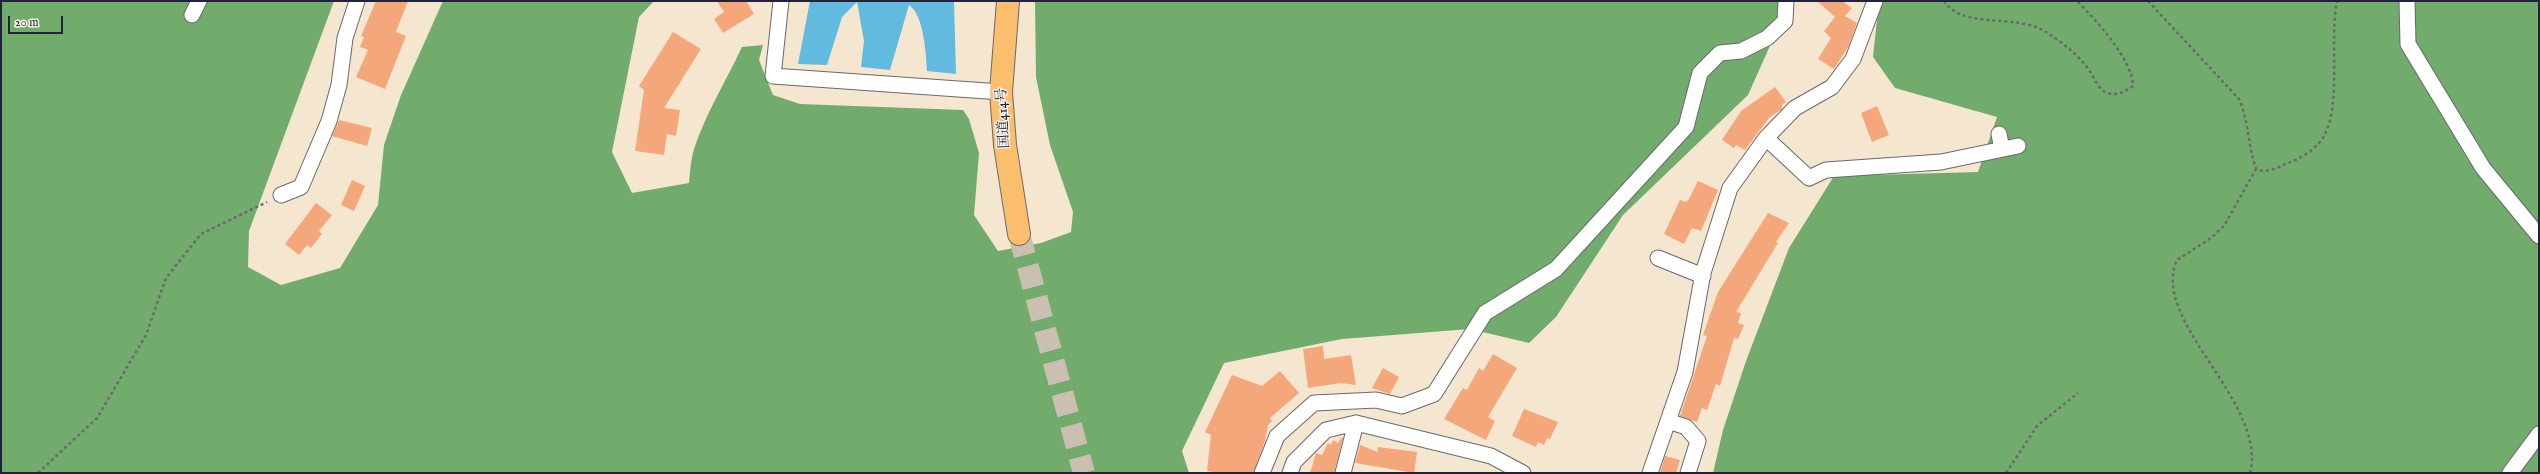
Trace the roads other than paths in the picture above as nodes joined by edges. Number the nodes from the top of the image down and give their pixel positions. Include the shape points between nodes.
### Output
1 (199, 1) edge
2 (357, 1) edge
3 (781, 1) edge
4 (1008, 1) edge
5 (1786, 1) edge
6 (1875, 1) edge
7 (2407, 1) edge
8 (192, 15) dead end
9 (1001, 92) junction
10 (1998, 134) dead end
11 (1766, 138) junction
12 (2018, 146) dead end
13 (2002, 149) junction
14 (281, 195) road end
15 (1019, 234) tunnel mouth
16 (2539, 236) edge
17 (1658, 258) dead end
18 (1703, 276) junction
19 (1668, 421) junction
20 (1356, 423) junction
21 (2539, 434) edge
22 (1262, 473) edge
23 (1290, 473) edge
24 (1343, 473) edge
25 (1523, 473) edge
26 (1650, 473) edge
27 (1688, 473) edge
28 (2510, 473) edge

1 - 8 street
2 - 14 street via 345,38 339,85 328,121 301,188
3 - 9 street via 773,76
4 - 9 highway, 国道414号
5 - 22 street via 1785,21 1767,38 1741,51 1720,53 1700,73 1686,127 1556,269 1484,313 1434,394 1402,406 1376,400 1314,403 1277,436
6 - 11 street via 1854,59 1832,87 1794,108
7 - 16 street via 2408,44 2482,168
9 - 15 highway, 国道414号 via 1005,145
10 - 13 street
11 - 13 street via 1809,178 1826,170 1941,162
11 - 18 street via 1730,188
12 - 13 street
17 - 18 street
18 - 19 street via 1685,372
19 - 26 street
19 - 27 street via 1686,427 1698,441
20 - 23 street via 1326,430 1294,462
20 - 24 street
20 - 25 street via 1491,456
21 - 28 street

